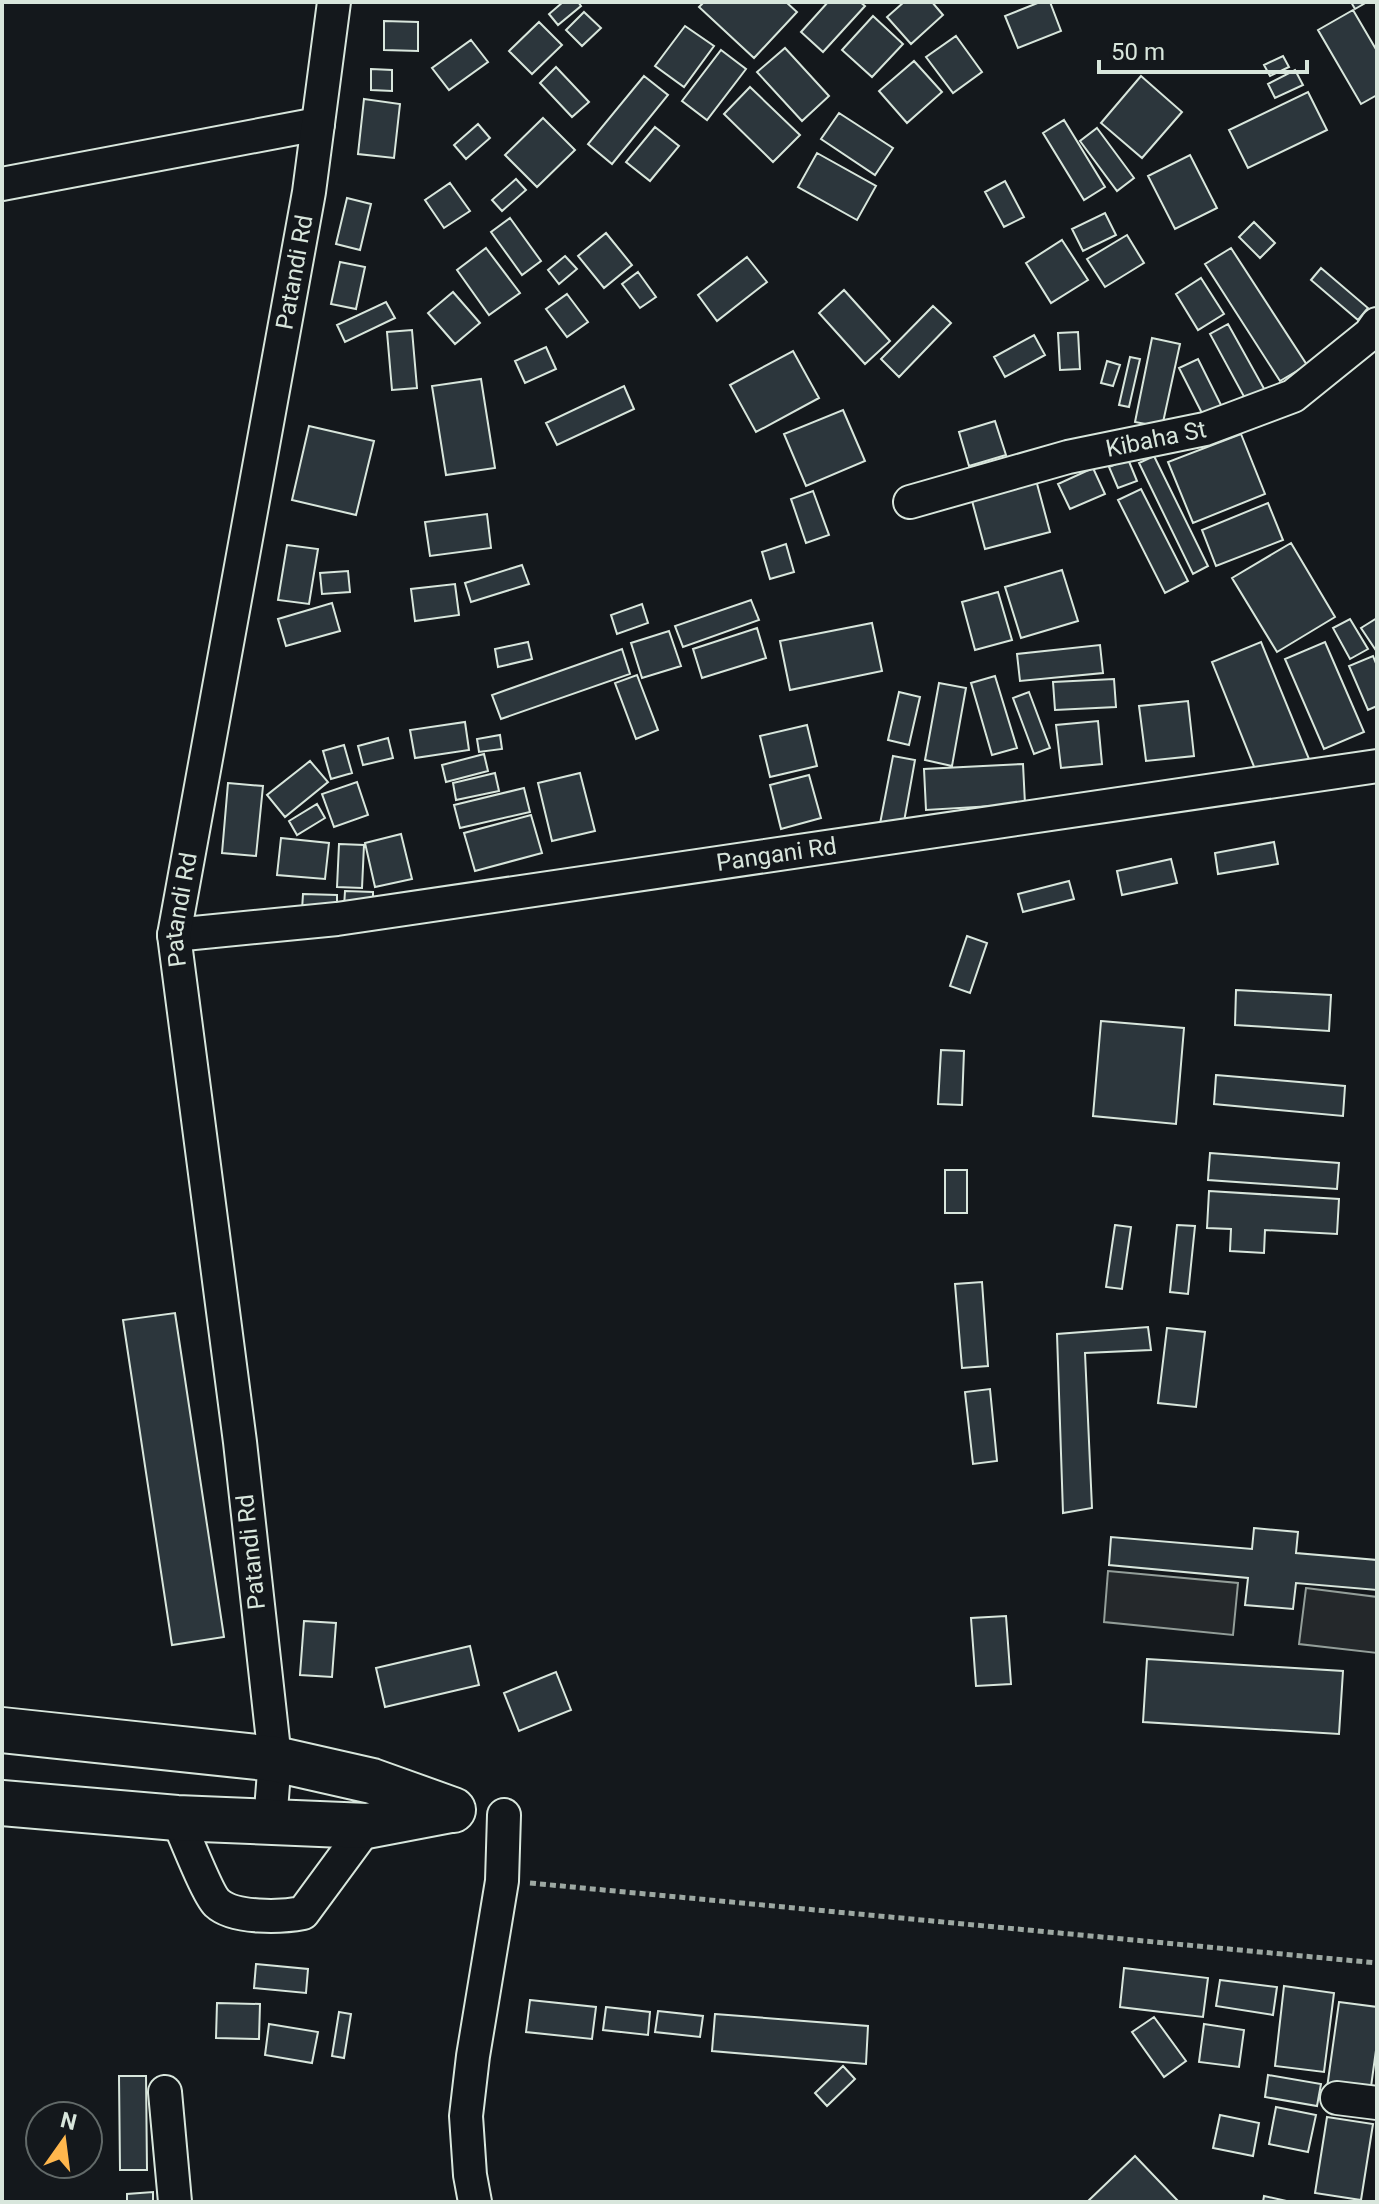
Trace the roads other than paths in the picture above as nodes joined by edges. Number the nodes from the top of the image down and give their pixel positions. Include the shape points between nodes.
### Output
1 (334, 3) edge
2 (318, 124) junction
3 (2, 184) edge
4 (1377, 324) edge
5 (910, 502) dead end
6 (1377, 766) edge
7 (174, 935) junction
8 (2, 1730) edge
9 (275, 1759) junction
10 (2, 1803) edge
11 (504, 1815) dead end
12 (177, 1818) junction
13 (270, 1823) junction
14 (367, 1826) junction
15 (165, 2092) dead end
16 (1337, 2098) dead end
17 (1377, 2103) edge
18 (175, 2202) edge
19 (475, 2202) edge

1 - 2 street, Patandi Rd
2 - 3 street
2 - 7 street, Patandi Rd
4 - 5 street, Kibaha St via 1293,396 1205,429 1068,457
6 - 7 street, Pangani Rd via 337,919
7 - 9 street, Patandi Rd
8 - 9 highway
9 - 13 street, Patandi Rd
9 - 14 highway via 372,1781 453,1810
10 - 12 highway
11 - 19 street via 502,1881 466,2116
12 - 13 highway
12 - 14 street via 216,1902 229,1910 282,1917 303,1913
13 - 14 highway
15 - 18 street
16 - 17 street

